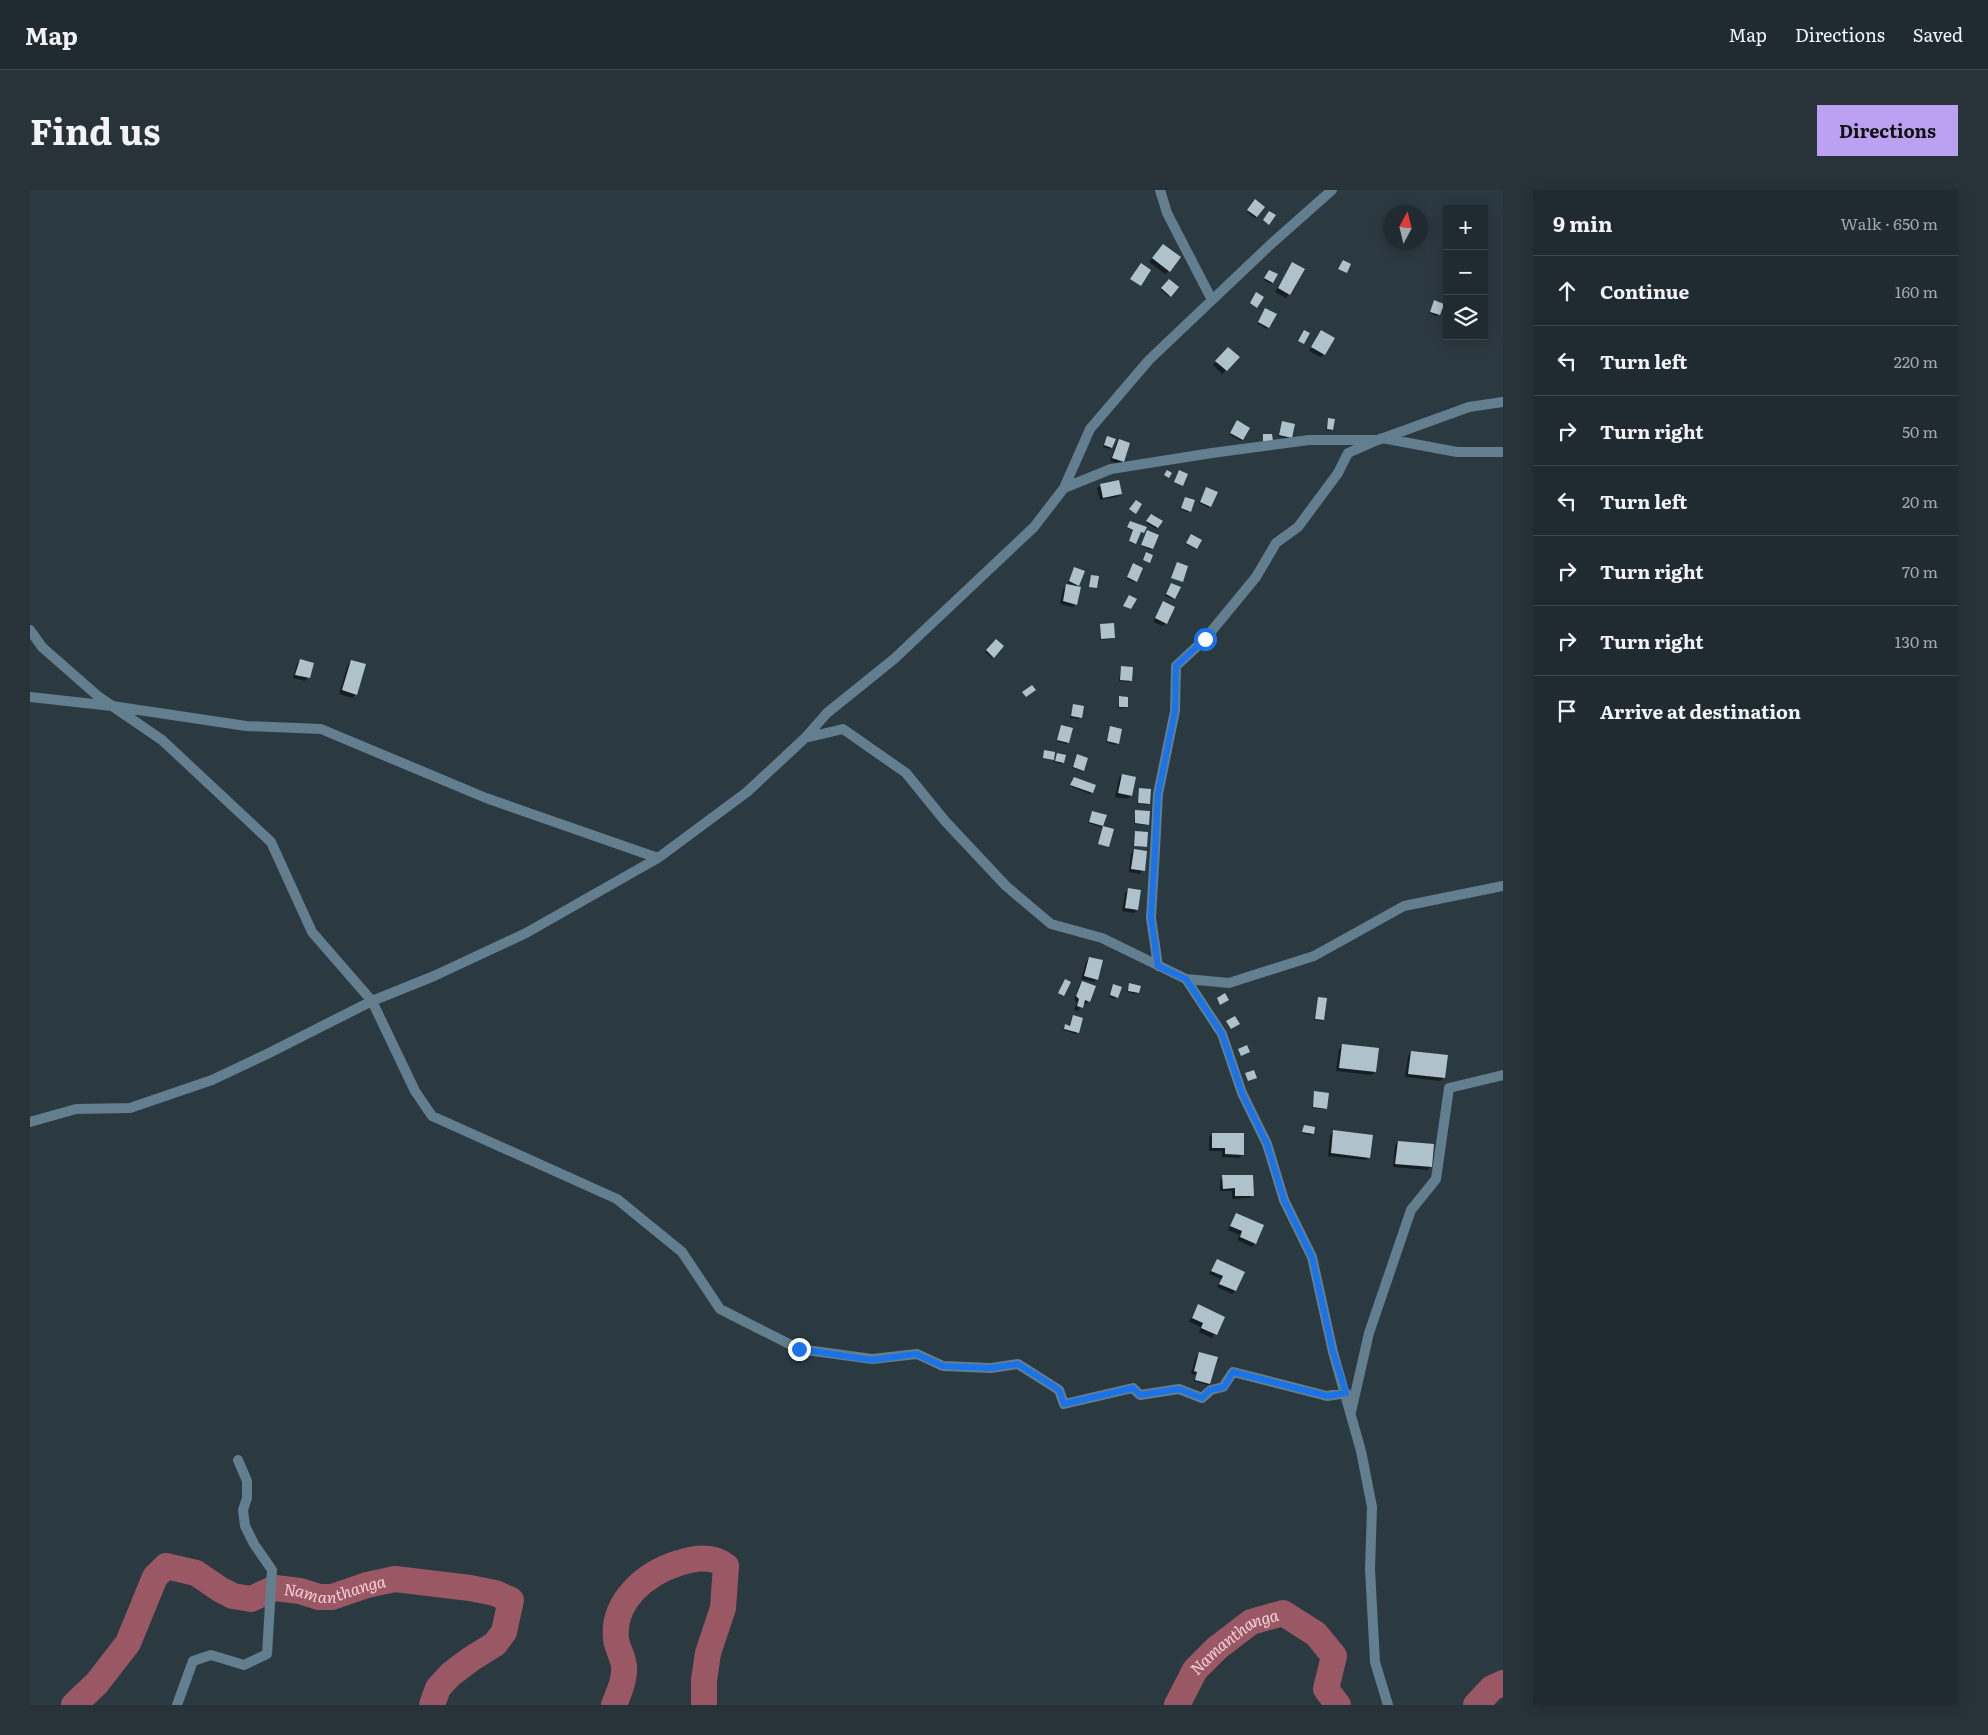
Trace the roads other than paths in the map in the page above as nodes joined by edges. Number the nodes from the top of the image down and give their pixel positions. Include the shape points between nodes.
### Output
1 (1160, 190) edge
2 (1332, 190) edge
3 (1212, 300) junction
4 (1503, 402) edge
5 (1382, 438) junction
6 (1503, 452) edge
7 (1064, 488) junction
8 (30, 630) edge
9 (30, 697) edge
10 (112, 706) junction
11 (806, 738) junction
12 (658, 858) junction
13 (1503, 886) edge
14 (1158, 966) junction
15 (1186, 979) junction
16 (372, 1001) junction
17 (1503, 1074) edge
18 (30, 1122) edge
19 (1346, 1393) junction
20 (1351, 1414) junction
21 (238, 1460) dead end
22 (177, 1705) edge
23 (1388, 1705) edge

1 - 3 street via 1167,213
2 - 3 street
3 - 7 street via 1149,360 1090,429
4 - 5 street via 1469,407
5 - 6 street via 1457,452
5 - 7 street via 1308,440 1212,453 1111,469
5 - 14 street via 1348,453 1338,473 1298,528 1276,543 1256,577 1205,639 1176,666 1175,711 1158,794 1151,918
7 - 11 street via 1034,526 894,659 828,713
8 - 10 street via 42,648
9 - 10 street
10 - 12 street via 246,726 321,729 486,798
10 - 16 street via 162,740 271,842 312,932
11 - 12 street via 747,792
11 - 14 street via 843,729 906,773 945,821 1006,886 1051,924 1102,938
12 - 16 street via 526,933
13 - 15 street via 1404,906 1314,956 1229,982
14 - 15 street
15 - 19 street via 1222,1034 1242,1093 1267,1144 1284,1200 1312,1257 1333,1352
16 - 18 street via 212,1080 130,1108 76,1109
16 - 19 street via 415,1091 432,1116 617,1199 682,1252 720,1309 799,1349 872,1360 916,1354 943,1366 991,1368 1018,1364 1059,1390 1064,1404 1133,1388 1140,1395 1179,1389 1202,1398 1210,1390 1224,1387 1233,1372 1327,1396
17 - 20 street via 1449,1088 1436,1179 1411,1210 1369,1333
19 - 20 street
20 - 23 street via 1372,1507 1370,1569 1375,1662
21 - 22 street via 247,1481 247,1498 242,1510 245,1526 272,1570 267,1654 244,1665 211,1655 193,1661

